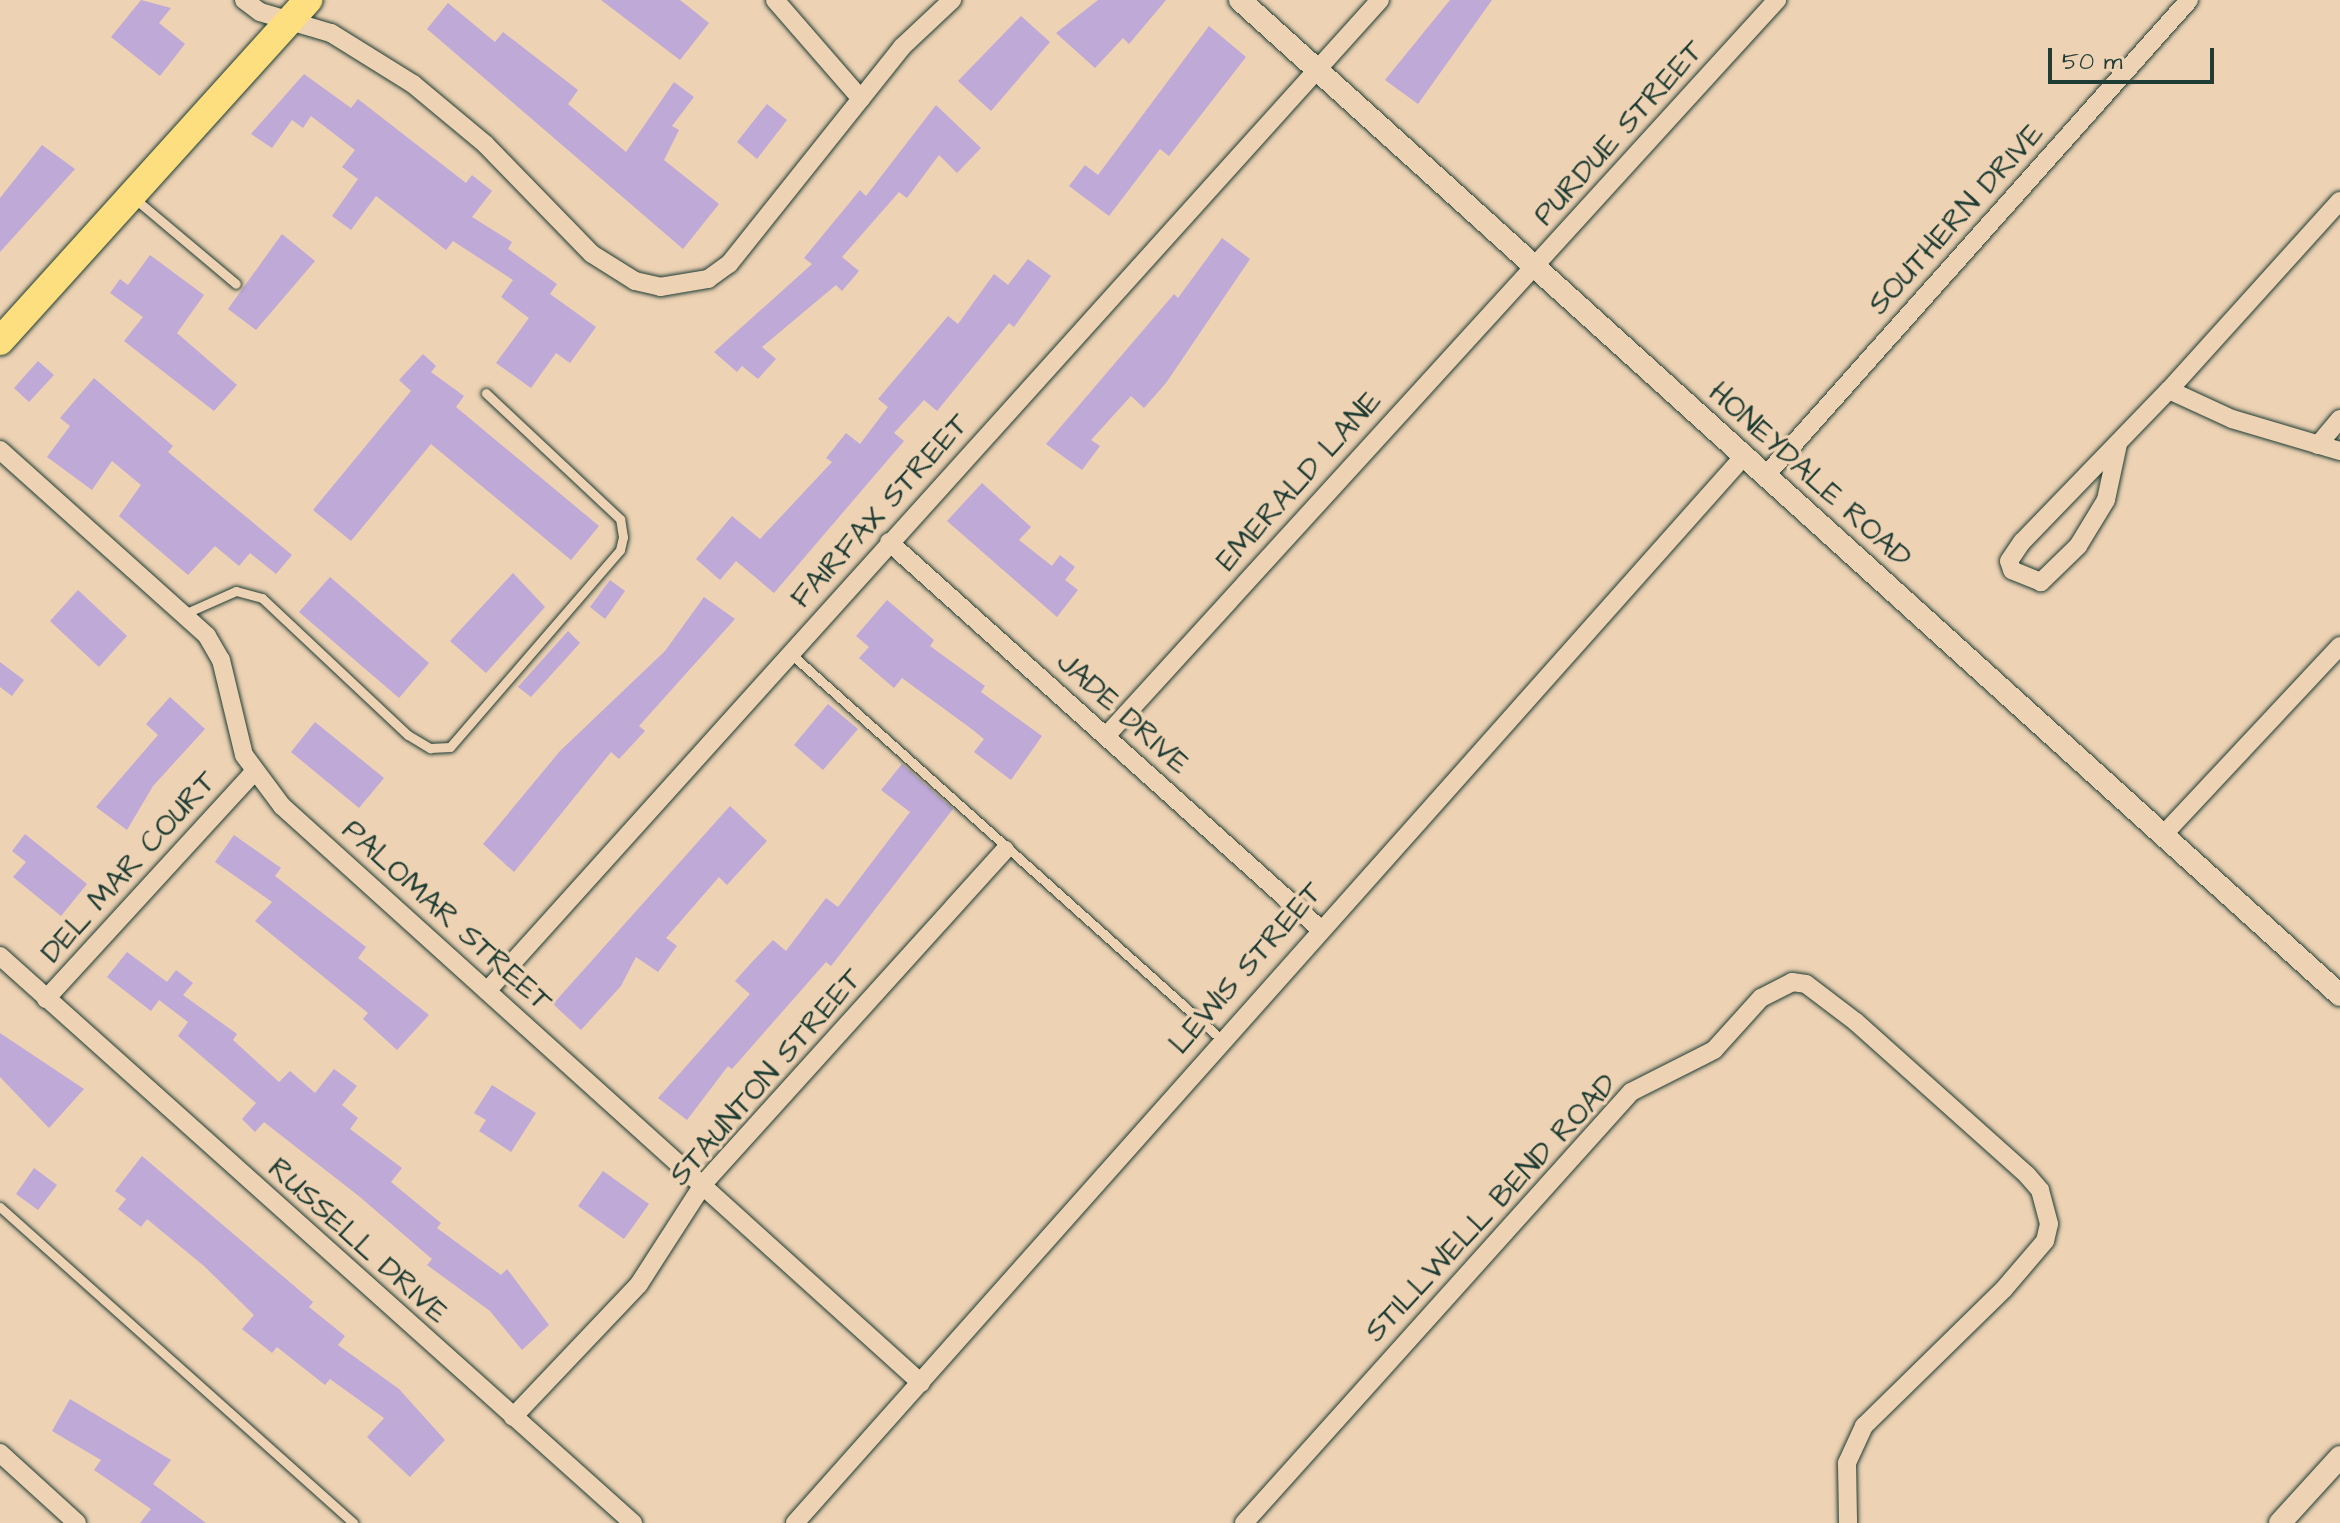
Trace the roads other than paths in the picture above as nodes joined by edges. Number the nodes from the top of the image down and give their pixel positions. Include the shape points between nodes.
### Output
1 (244, 0) edge
2 (775, 0) edge
3 (952, 0) edge
4 (1240, 0) edge
5 (1380, 0) edge
6 (1777, 0) edge
7 (2189, 0) edge
8 (300, 10) edge
9 (1317, 69) junction
10 (861, 99) junction
11 (131, 196) junction
12 (2340, 201) edge
13 (1533, 265) junction
14 (236, 284) dead end
15 (0, 341) edge
16 (2169, 390) junction
17 (486, 393) dead end
18 (2340, 419) edge
19 (2118, 444) junction
20 (2318, 445) junction
21 (0, 450) edge
22 (2340, 451) edge
23 (1744, 456) junction
24 (1766, 475) junction
25 (889, 542) junction
26 (184, 614) junction
27 (2340, 646) edge
28 (790, 653) junction
29 (1107, 735) junction
30 (254, 772) junction
31 (2163, 835) junction
32 (1005, 850) junction
33 (1318, 927) junction
34 (0, 956) edge
35 (487, 991) junction
36 (2340, 995) edge
37 (46, 999) junction
38 (1221, 1039) junction
39 (704, 1183) junction
40 (0, 1207) edge
41 (921, 1383) junction
42 (513, 1417) junction
43 (0, 1453) edge
44 (2340, 1457) edge
45 (77, 1523) edge
46 (353, 1523) edge
47 (633, 1523) edge
48 (795, 1523) edge
49 (1244, 1523) edge
50 (1848, 1523) edge
51 (2280, 1523) edge

1 - 8 street
2 - 10 street
3 - 10 street
4 - 9 street, HONEYDALE ROAD
5 - 9 street, FAIRFAX STREET
6 - 13 street, PURDUE STREET
7 - 24 street, SOUTHERN DRIVE
8 - 10 street via 413,84 485,144 592,254 635,281 660,287 708,279 729,264
8 - 11 main road
9 - 13 street, HONEYDALE ROAD
9 - 25 street, FAIRFAX STREET
11 - 14 lane
11 - 15 main road
12 - 16 street
13 - 23 street, HONEYDALE ROAD
13 - 29 street, EMERALD LANE
16 - 19 street
16 - 20 street via 2232,419
17 - 26 lane via 620,519 623,537 620,550 450,747 430,748 408,735 262,598 236,591
18 - 20 street
19 - 19 street via 2106,500 2078,546 2041,582 2012,570 2022,542
20 - 22 street
21 - 26 street
23 - 24 street, HONEYDALE ROAD
23 - 33 street, LEWIS STREET
24 - 31 street, HONEYDALE ROAD
25 - 28 street, FAIRFAX STREET
25 - 29 street, JADE DRIVE
26 - 30 street via 221,660
27 - 31 street
28 - 32 lane
28 - 35 street, FAIRFAX STREET
29 - 33 street, JADE DRIVE
30 - 35 street, PALOMAR STREET
30 - 37 street, DEL MAR COURT
31 - 36 street, HONEYDALE ROAD
32 - 38 lane
32 - 39 street, STAUNTON STREET
33 - 38 street, LEWIS STREET
34 - 37 street, RUSSELL DRIVE
35 - 39 street, PALOMAR STREET
37 - 42 street, RUSSELL DRIVE
38 - 41 street, LEWIS STREET
39 - 41 street, PALOMAR STREET
39 - 42 street, STAUNTON STREET via 639,1284
40 - 46 lane
41 - 48 street, LEWIS STREET
42 - 47 street, RUSSELL DRIVE
43 - 45 street
44 - 51 street
49 - 50 street, STILLWELL BEND ROAD via 1631,1092 1714,1050 1761,998 1792,982 1806,984 1856,1022 2027,1175 2049,1215 2045,1241 2004,1289 1864,1426 1847,1463

